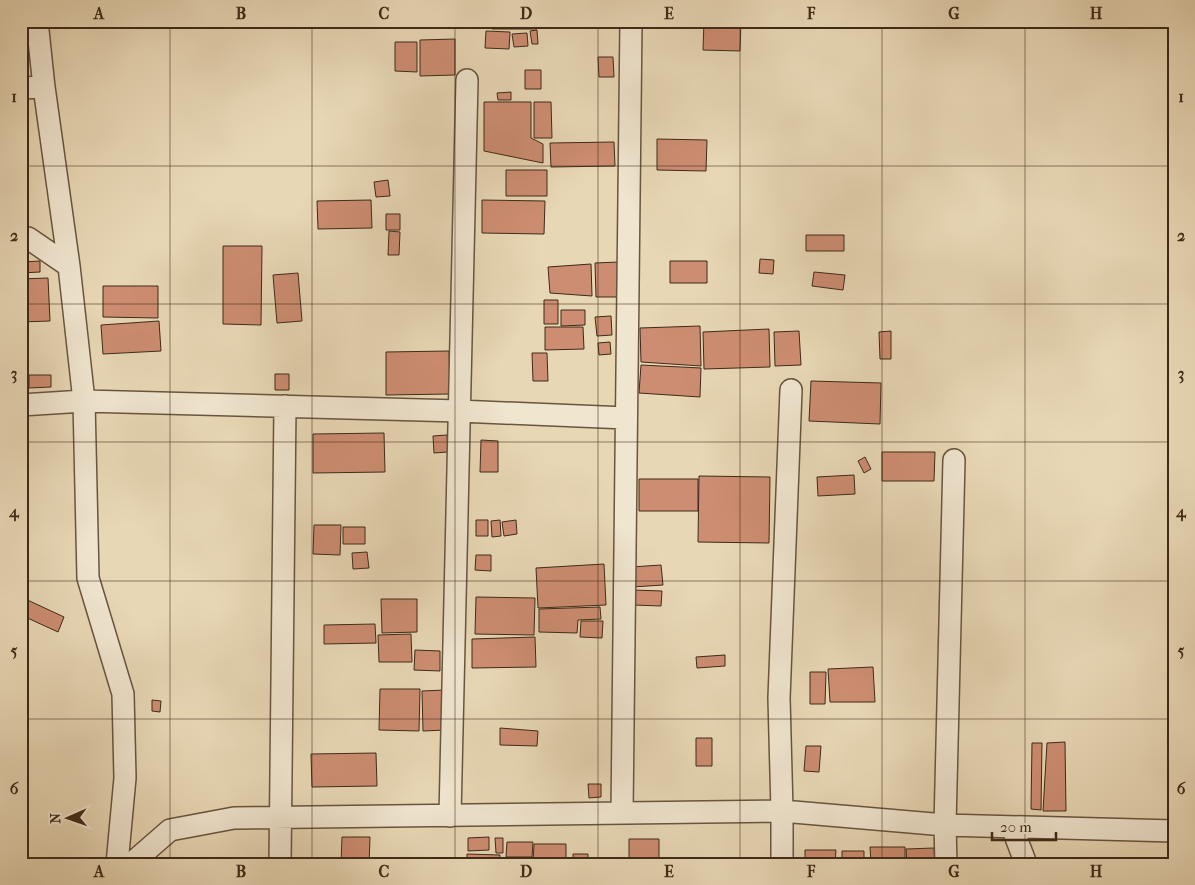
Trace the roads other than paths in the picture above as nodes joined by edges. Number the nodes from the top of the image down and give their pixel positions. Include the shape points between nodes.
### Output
1 (38, 21) edge
2 (631, 21) edge
3 (467, 80) dead end
4 (44, 87) junction
5 (21, 88) edge
6 (21, 239) edge
7 (69, 266) junction
8 (791, 390) dead end
9 (84, 401) junction
10 (21, 405) edge
11 (285, 406) junction
12 (459, 411) junction
13 (626, 418) junction
14 (954, 460) dead end
15 (782, 811) junction
16 (622, 814) junction
17 (450, 816) junction
18 (281, 818) junction
19 (945, 825) junction
20 (1012, 827) junction
21 (1174, 831) edge
22 (117, 864) edge
23 (131, 864) edge
24 (280, 864) edge
25 (782, 864) edge
26 (946, 864) edge
27 (1026, 864) edge

1 - 4 street
2 - 13 street
3 - 12 street
4 - 5 street
4 - 7 street
6 - 7 street via 28,238
7 - 9 street
8 - 15 street via 779,698
9 - 10 street
9 - 11 street
9 - 22 street via 88,578 123,694 125,778
11 - 12 street
11 - 18 street
12 - 13 street
12 - 17 street
13 - 16 street
14 - 19 street
15 - 16 street
15 - 19 street
15 - 25 street
16 - 17 street
17 - 18 street
18 - 23 street via 234,818 170,830
18 - 24 street
19 - 20 street
19 - 26 street
20 - 21 street
20 - 27 street

